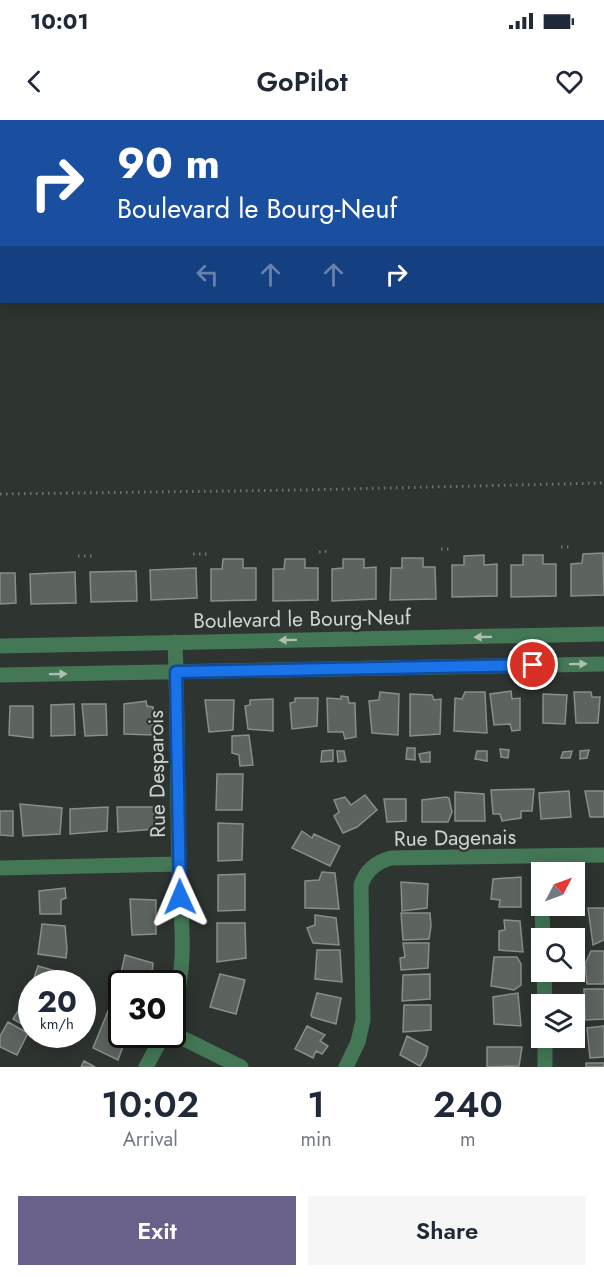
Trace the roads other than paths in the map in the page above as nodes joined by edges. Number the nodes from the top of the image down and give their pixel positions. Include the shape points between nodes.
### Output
1 (604, 634) edge
2 (176, 642) junction
3 (0, 646) edge
4 (604, 664) edge
5 (176, 672) junction
6 (0, 675) edge
7 (604, 855) edge
8 (541, 857) junction
9 (541, 862) edge
10 (179, 864) junction
11 (0, 868) edge
12 (181, 970) edge
13 (186, 1041) edge
14 (156, 1048) edge
15 (545, 1048) edge
16 (146, 1067) edge
17 (241, 1067) edge
18 (346, 1067) edge
19 (545, 1067) edge

1 -> 2 street, Boulevard le Bourg-Neuf
2 - 3 street, Boulevard le Bourg-Neuf
2 - 5 street, Rue Desparois
5 -> 4 street
6 -> 5 street
5 - 10 street, Rue Desparois
7 - 8 street, Rue Dagenais
8 - 9 street
8 - 18 street, Rue Dagenais via 391,858 369,870 362,885 362,1033
10 - 11 street
10 - 12 street, Rue Desparois
13 - 17 street
14 - 16 street
15 - 19 street

